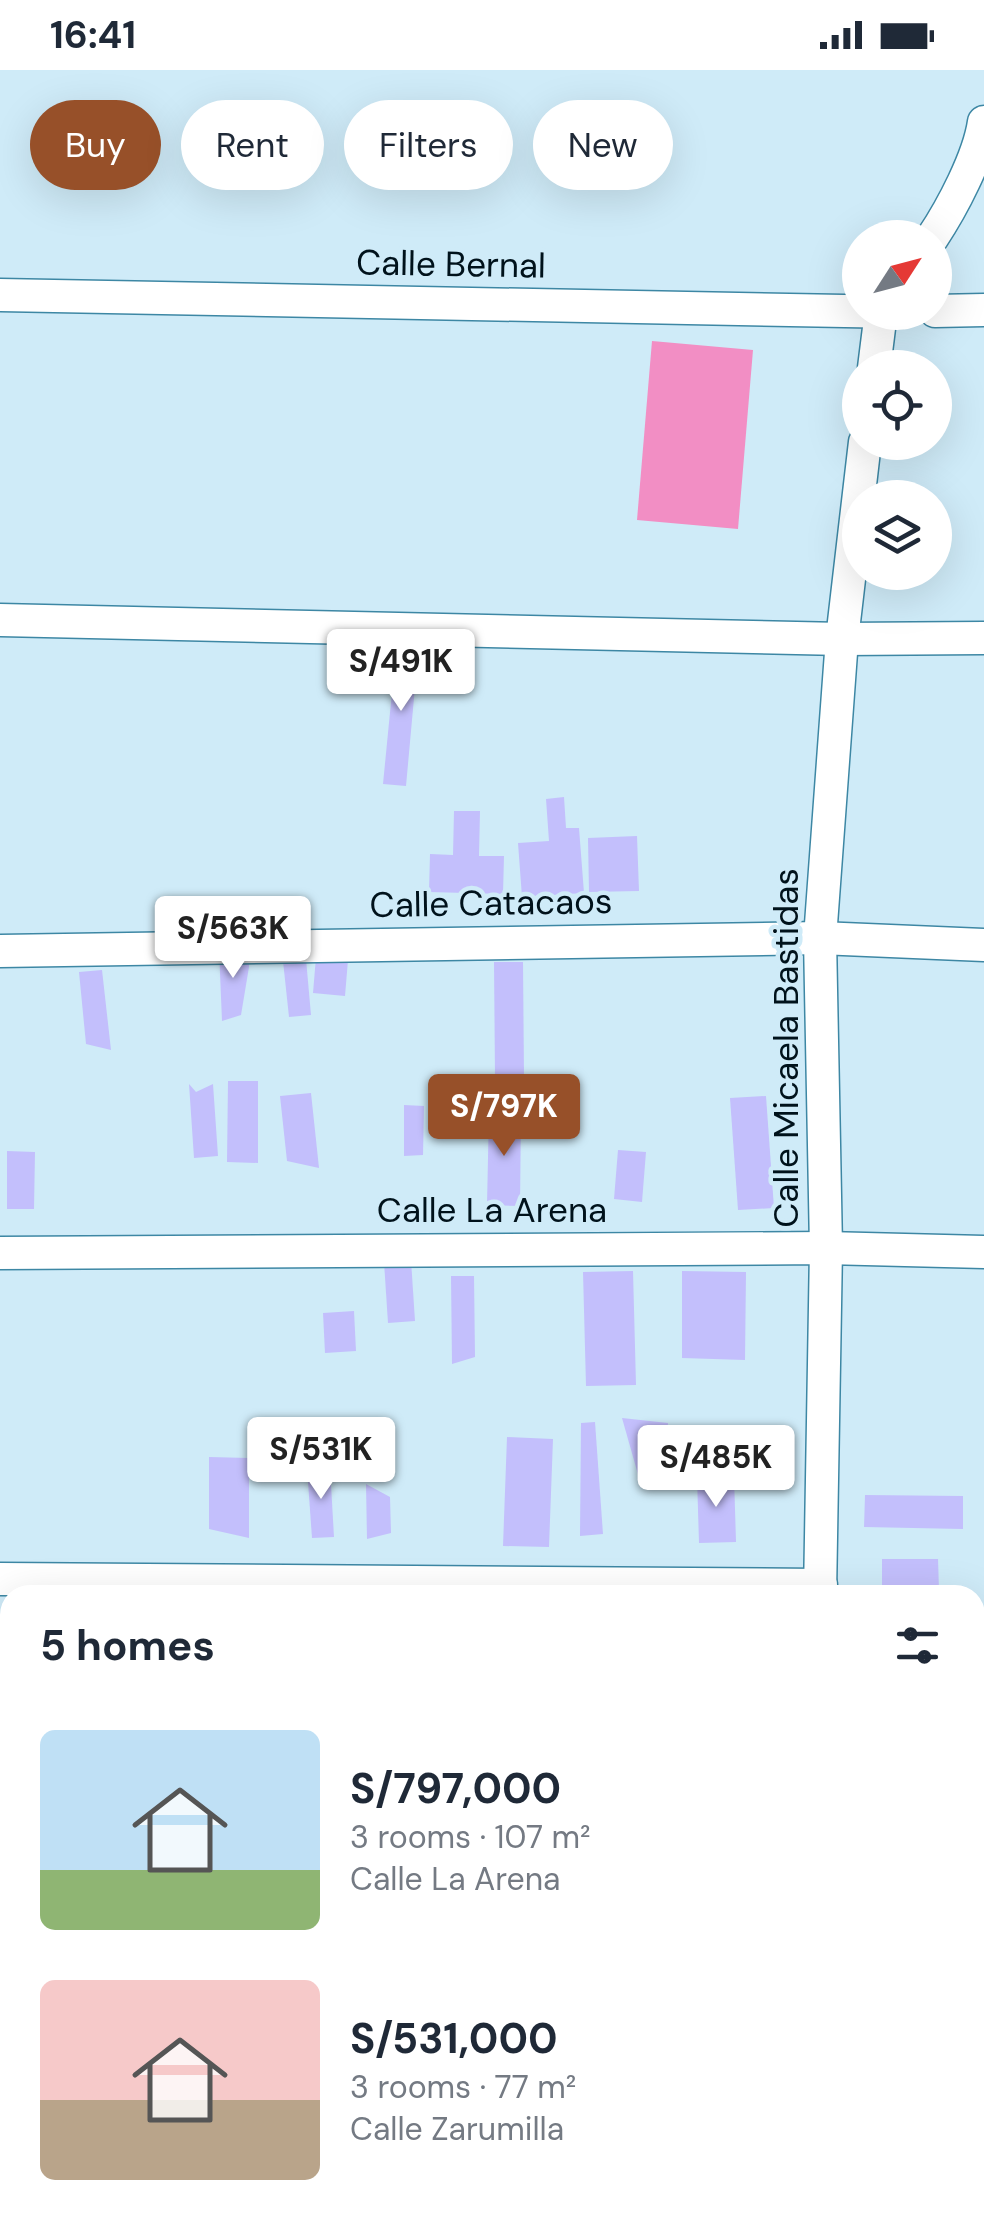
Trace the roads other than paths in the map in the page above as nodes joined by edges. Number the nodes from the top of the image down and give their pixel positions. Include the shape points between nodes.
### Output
1 (984, 122) edge
2 (943, 220) edge
3 (0, 295) edge
4 (984, 310) edge
5 (952, 311) edge
6 (842, 312) edge
7 (864, 460) edge
8 (0, 620) edge
9 (984, 638) edge
10 (842, 639) junction
11 (820, 938) junction
12 (984, 945) edge
13 (0, 951) edge
14 (826, 1248) junction
15 (984, 1252) edge
16 (0, 1254) edge
17 (0, 1580) edge
18 (410, 1585) edge
19 (821, 1585) edge

1 - 2 street via 982,140
3 - 6 street, Calle Bernal
4 - 5 street
7 - 10 street, Calle Micaela Bastidas
8 - 10 street
9 - 10 street
10 - 11 street, Calle Micaela Bastidas
11 - 12 street, Calle Catacaos
11 - 13 street, Calle Catacaos
11 - 14 street, Calle Micaela Bastidas
14 - 15 street, Calle La Arena
14 - 16 street, Calle La Arena
14 - 19 street, Calle Micaela Bastidas
17 - 18 street

